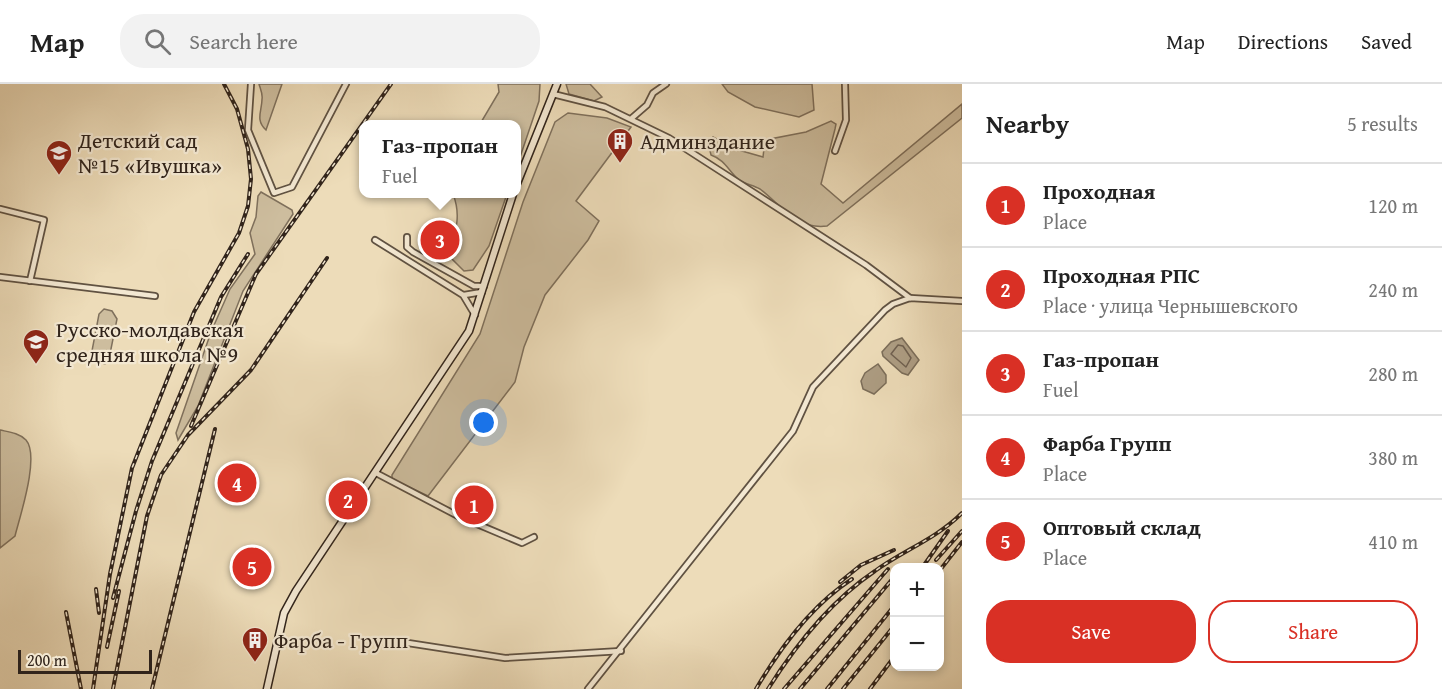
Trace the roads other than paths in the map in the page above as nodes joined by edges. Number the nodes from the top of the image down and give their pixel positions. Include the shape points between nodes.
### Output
1 (251, 84) edge
2 (346, 84) edge
3 (557, 84) edge
4 (666, 84) edge
5 (845, 84) edge
6 (553, 94) junction
7 (632, 118) junction
8 (835, 151) dead end
9 (521, 174) edge
10 (512, 198) edge
11 (0, 209) edge
12 (407, 237) dead end
13 (375, 240) dead end
14 (0, 277) edge
15 (30, 280) junction
16 (483, 289) junction
17 (463, 295) junction
18 (155, 296) dead end
19 (910, 298) junction
20 (962, 301) edge
21 (475, 315) junction
22 (376, 473) junction
23 (534, 537) dead end
24 (408, 643) dead end
25 (621, 651) junction
26 (267, 689) edge
27 (588, 689) edge

1 - 2 street via 248,130 274,193 292,187
3 - 6 main road
4 - 7 street
5 - 8 street via 846,120
6 - 7 street
6 - 9 main road
7 - 19 street via 724,171
10 - 16 main road
11 - 15 street via 44,220
12 - 16 street via 407,247 412,252
13 - 17 street
14 - 15 street
15 - 18 street
16 - 17 street
16 - 21 main road
17 - 21 street
19 - 20 street
19 - 25 street via 879,315 813,387 793,431
21 - 22 main road via 469,331
22 - 23 street via 458,516 522,543
22 - 26 main road via 284,613
24 - 25 street via 505,658
25 - 27 street

